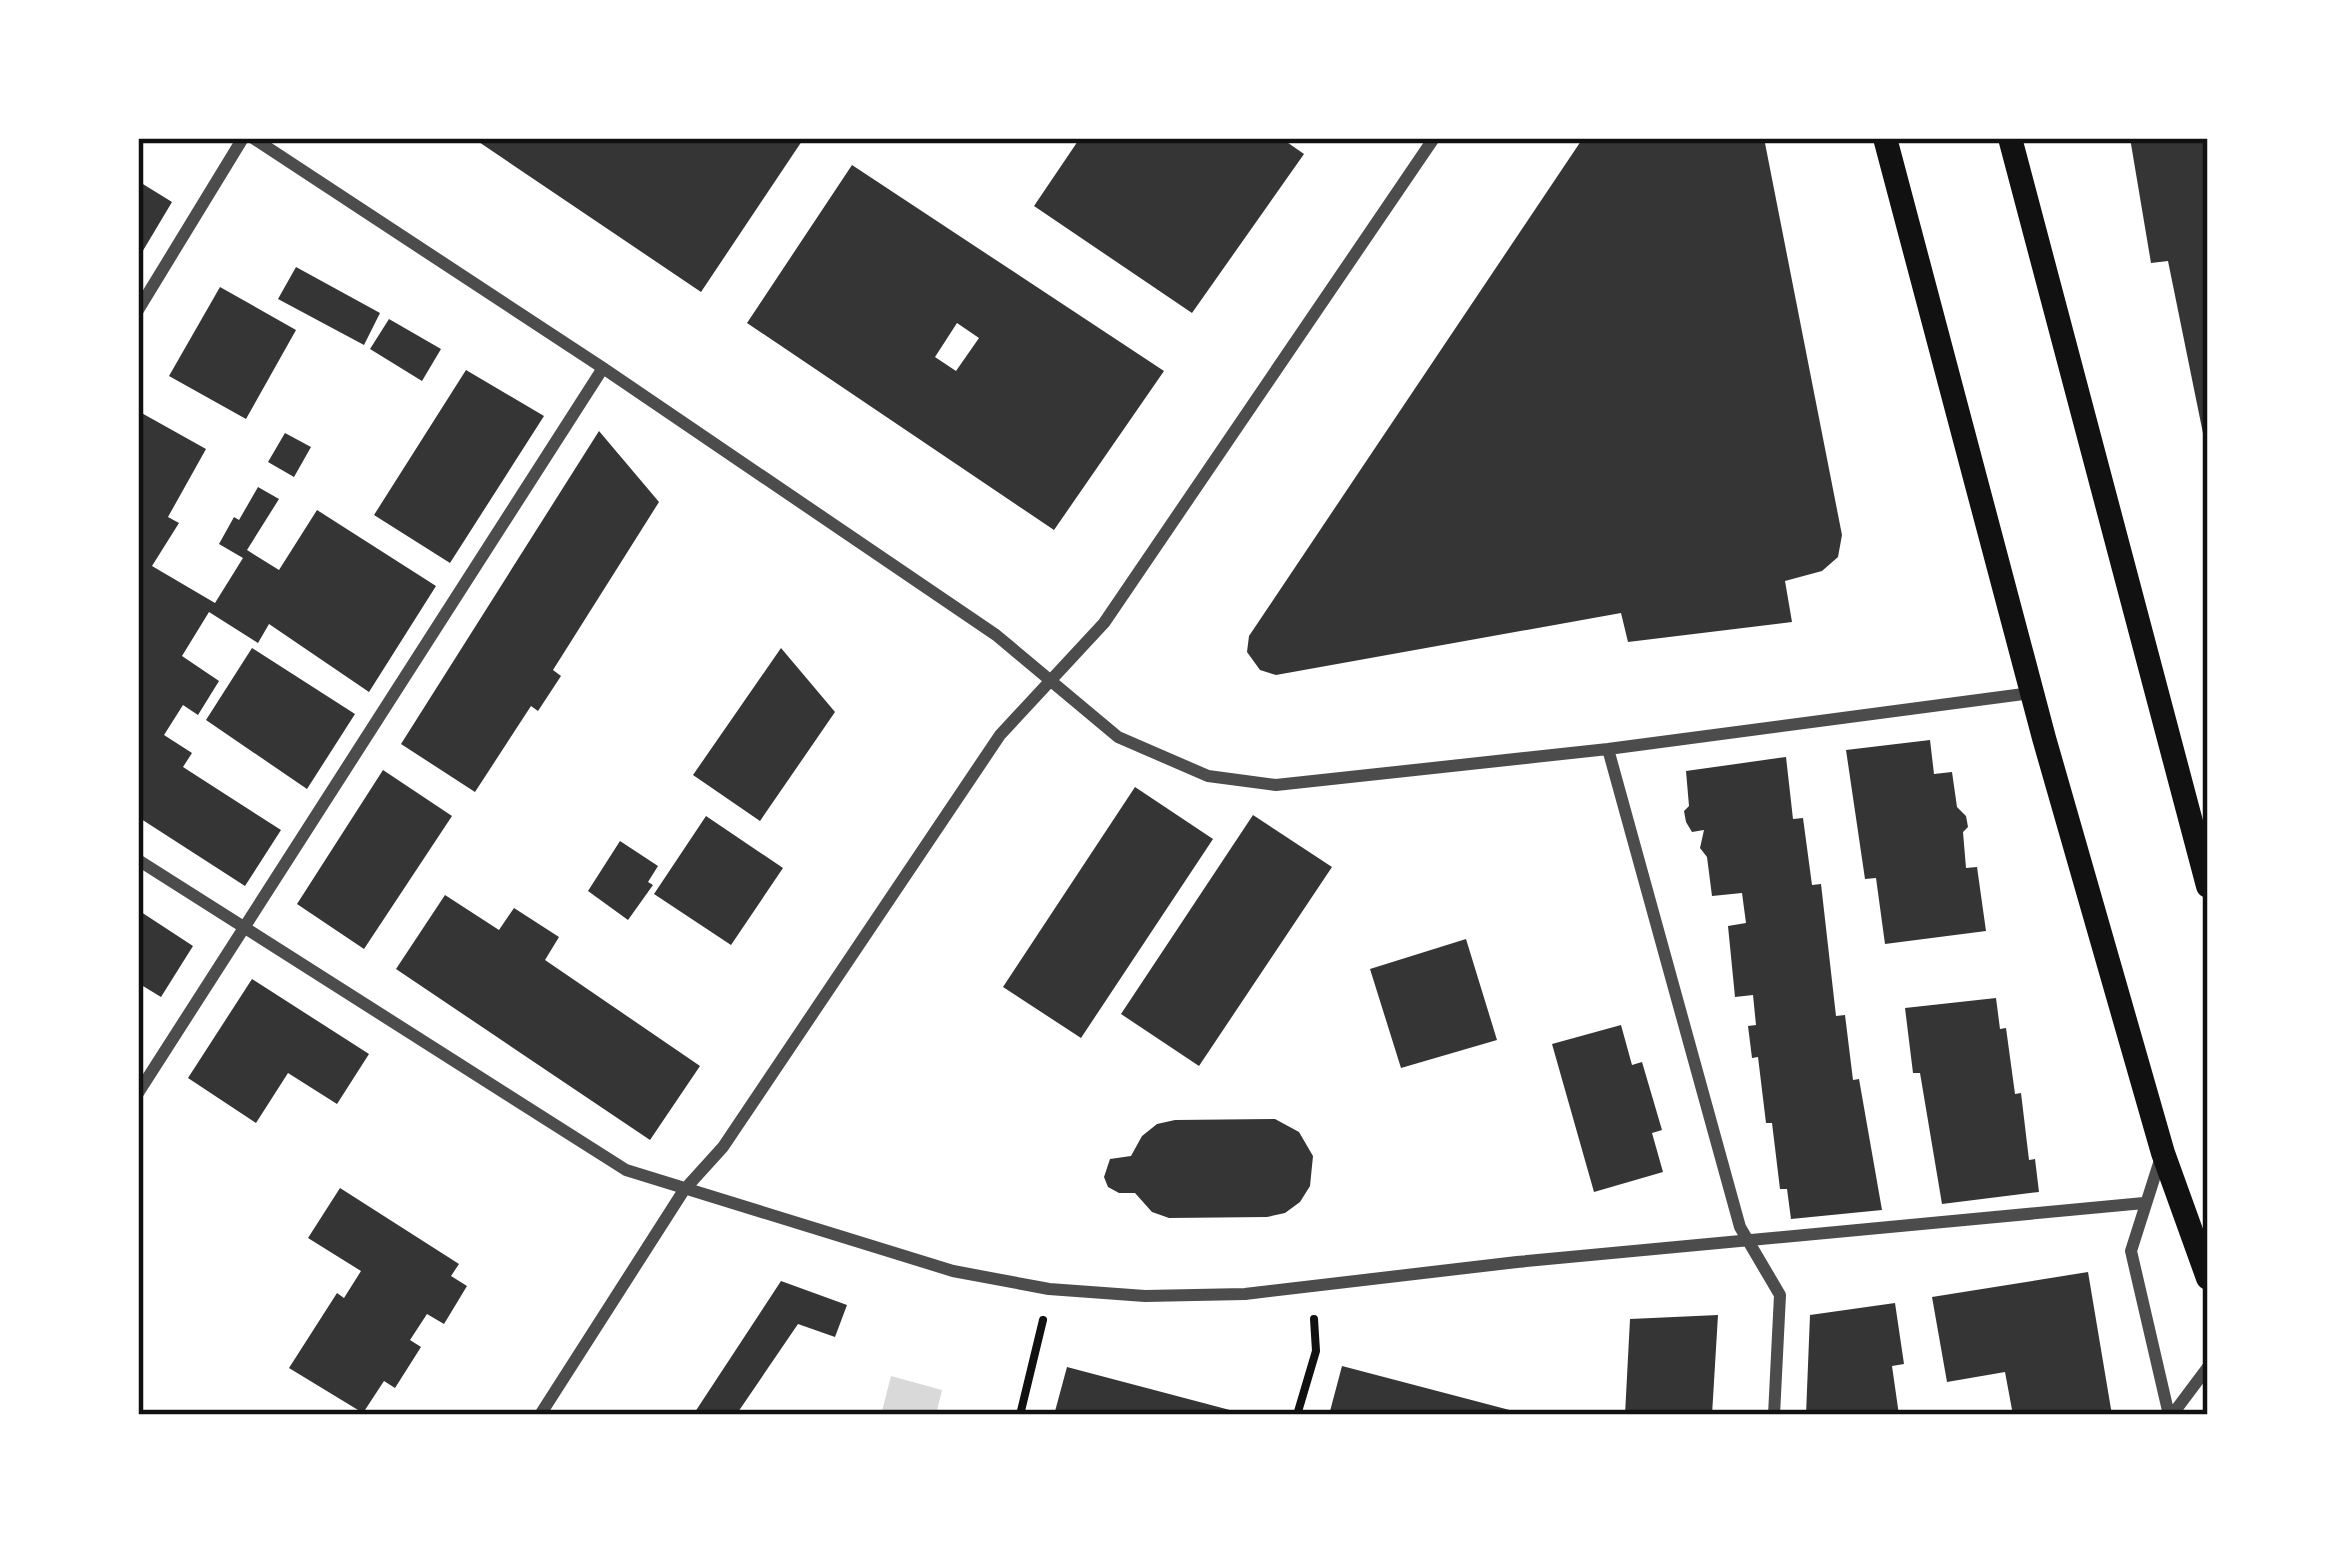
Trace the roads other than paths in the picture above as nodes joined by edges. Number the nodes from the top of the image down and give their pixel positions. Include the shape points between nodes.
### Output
1 (243, 138) edge
2 (253, 138) edge
3 (1434, 138) edge
4 (1885, 138) edge
5 (2010, 138) edge
6 (138, 310) edge
7 (603, 368) junction
8 (1051, 682) junction
9 (2032, 693) junction
10 (1608, 749) junction
11 (138, 860) edge
12 (2208, 886) edge
13 (244, 926) junction
14 (138, 1093) edge
15 (2162, 1153) junction
16 (684, 1190) junction
17 (2144, 1203) junction
18 (1748, 1241) junction
19 (2208, 1278) edge
20 (2208, 1367) edge
21 (540, 1415) edge
22 (1774, 1415) edge
23 (2171, 1415) edge

1 - 6 street
2 - 7 street
3 - 8 street via 1104,623
4 - 9 main road
5 - 12 main road
7 - 8 street via 996,635
7 - 13 street
8 - 10 street via 1118,737 1208,776 1276,785
8 - 16 street via 1000,735 723,1148
9 - 10 street
9 - 15 main road
10 - 18 street
11 - 13 street
13 - 14 street
13 - 16 street via 626,1170
15 - 17 street
15 - 19 main road
16 - 18 street via 953,1271 1144,1296 1312,1288
16 - 21 street
17 - 18 street
17 - 23 street via 2131,1251
18 - 22 street via 1780,1295
20 - 23 street

